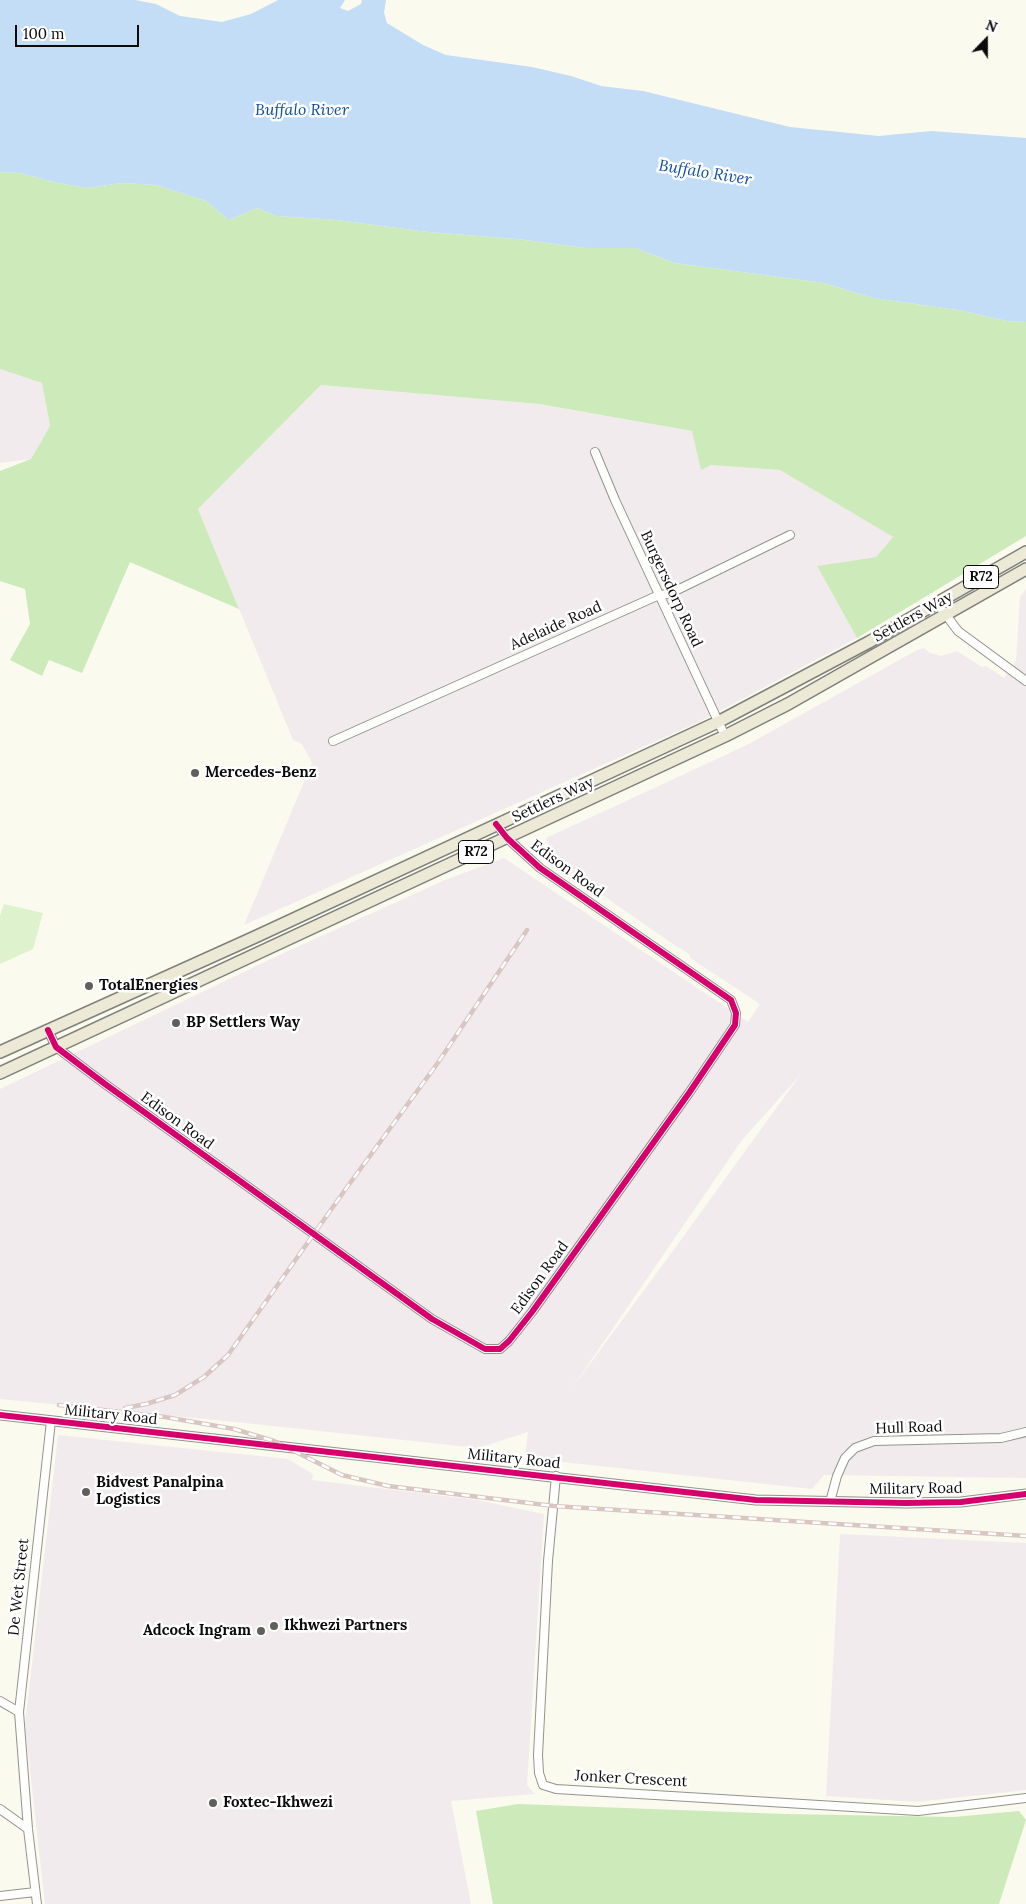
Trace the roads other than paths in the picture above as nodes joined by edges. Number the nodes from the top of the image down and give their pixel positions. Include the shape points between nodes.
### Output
1 (595, 452) dead end
2 (790, 535) dead end
3 (1026, 552) edge
4 (1026, 569) edge
5 (659, 594) junction
6 (937, 602) junction
7 (945, 616) junction
8 (1026, 682) edge
9 (718, 722) junction
10 (725, 736) junction
11 (333, 741) dead end
12 (496, 824) junction
13 (506, 838) junction
14 (48, 1030) junction
15 (56, 1047) junction
16 (0, 1052) edge
17 (0, 1073) edge
18 (0, 1416) edge
19 (51, 1421) junction
20 (1026, 1432) edge
21 (556, 1476) junction
22 (1026, 1494) edge
23 (830, 1502) junction
24 (0, 1701) edge
25 (19, 1712) junction
26 (1026, 1798) edge
27 (0, 1809) edge
28 (28, 1829) junction
29 (35, 1892) junction
30 (0, 1896) edge
31 (37, 1904) edge

1 - 5 street, Burgersdorp Road
2 - 5 street, Adelaide Road via 670,594
3 - 6 main road, Settlers Way / R72
4 - 7 main road, Settlers Way / R72
5 - 9 street, Burgersdorp Road
5 - 11 street, Adelaide Road
6 - 7 street
6 - 9 main road, Settlers Way / R72
7 - 8 street via 958,631
7 - 10 main road, Settlers Way / R72
9 - 10 street, Burgersdorp Road
9 - 12 main road, Settlers Way / R72
10 - 13 main road, Settlers Way / R72
12 - 13 street, Edison Road
12 - 14 main road, Settlers Way / R72
13 - 15 main road, Settlers Way / R72
13 - 15 street, Edison Road via 540,868 731,1000 736,1013 735,1024 689,1093 532,1312 500,1349 485,1349 432,1319
14 - 15 street, Edison Road
14 - 16 main road, Settlers Way / R72
15 - 17 main road, Settlers Way / R72
18 - 19 street, Military Road
19 - 21 street, Military Road
19 - 25 street, De Wet Street
20 - 23 street, Hull Road via 1001,1438 874,1441 855,1448 845,1458
21 - 23 street, Military Road via 756,1500
21 - 26 street, Jonker Crescent via 548,1560 539,1739 539,1773 543,1785 556,1789 918,1811
22 - 23 street, Military Road via 961,1502
24 - 25 street
25 - 28 street, De Wet Street
27 - 28 street
28 - 29 street, De Wet Street
29 - 30 street
29 - 31 street, De Wet Street

